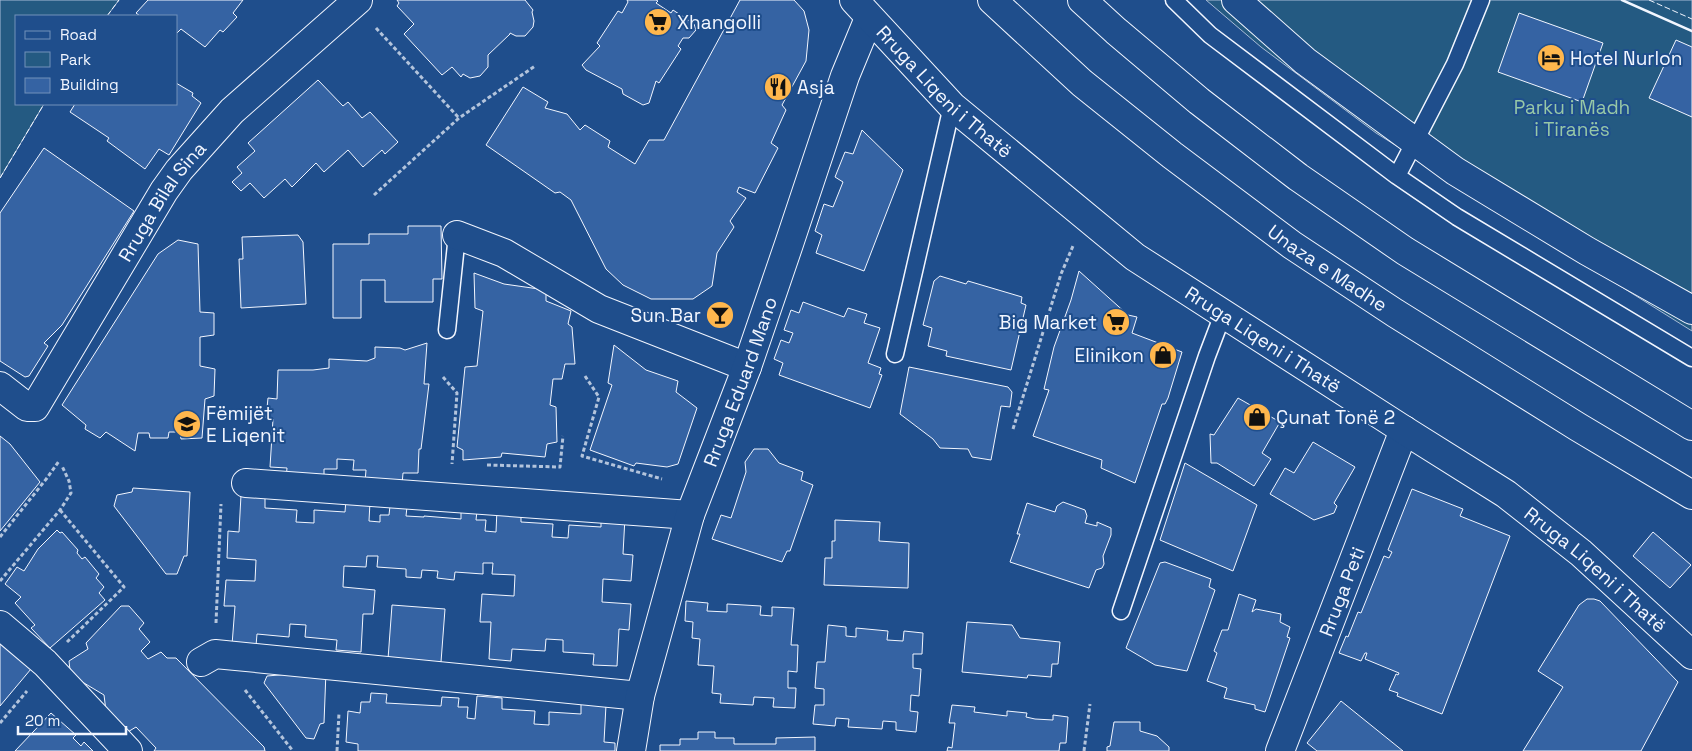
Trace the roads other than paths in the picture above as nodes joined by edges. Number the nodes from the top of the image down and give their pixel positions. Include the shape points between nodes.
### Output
1 (992, 0) edge
2 (1082, 0) edge
3 (1174, 0) edge
4 (1236, 0) edge
5 (1481, 0) edge
6 (356, 2) edge
7 (862, 9) edge
8 (952, 106) junction
9 (1415, 142) junction
10 (1397, 176) junction
11 (457, 235) joint
12 (1692, 310) edge
13 (1223, 314) junction
14 (447, 330) dead end
15 (895, 354) dead end
16 (1692, 358) edge
17 (747, 367) junction
18 (0, 386) edge
19 (1692, 426) edge
20 (1404, 430) junction
21 (246, 483) dead end
22 (1692, 495) edge
23 (690, 515) junction
24 (1121, 611) dead end
25 (0, 625) edge
26 (1692, 655) edge
27 (208, 658) road end
28 (640, 696) junction
29 (128, 751) edge
30 (631, 751) edge
31 (1280, 751) edge

1 - 22 main road, Unaza e Madhe via 1082,83 1292,246 1395,314
2 - 19 main road via 1199,101 1305,182 1405,252
3 - 10 lane via 1210,35
4 - 9 main road via 1305,61
5 - 9 lane via 1455,64
6 - 18 main road, Rruga Bilal Sina via 232,111 178,170 35,406 27,406
7 - 8 main road, Rruga Liqeni i Thatë
7 - 17 main road, Rruga Eduard Mano via 845,76
8 - 13 main road, Rruga Liqeni i Thatë via 1135,257
8 - 15 lane
9 - 10 lane
9 - 12 main road via 1587,251
10 - 16 lane via 1457,218
11 - 14 lane
11 - 17 main road via 504,253 599,309
13 - 20 main road, Rruga Liqeni i Thatë
13 - 24 lane
17 - 23 main road, Rruga Eduard Mano
20 - 26 main road, Rruga Liqeni i Thatë via 1506,494 1581,553
20 - 31 main road, Rruga Peti
21 - 23 main road
23 - 28 main road, Rruga Eduard Mano
25 - 29 main road via 45,663
27 - 28 main road
28 - 30 main road, Rruga Eduard Mano

